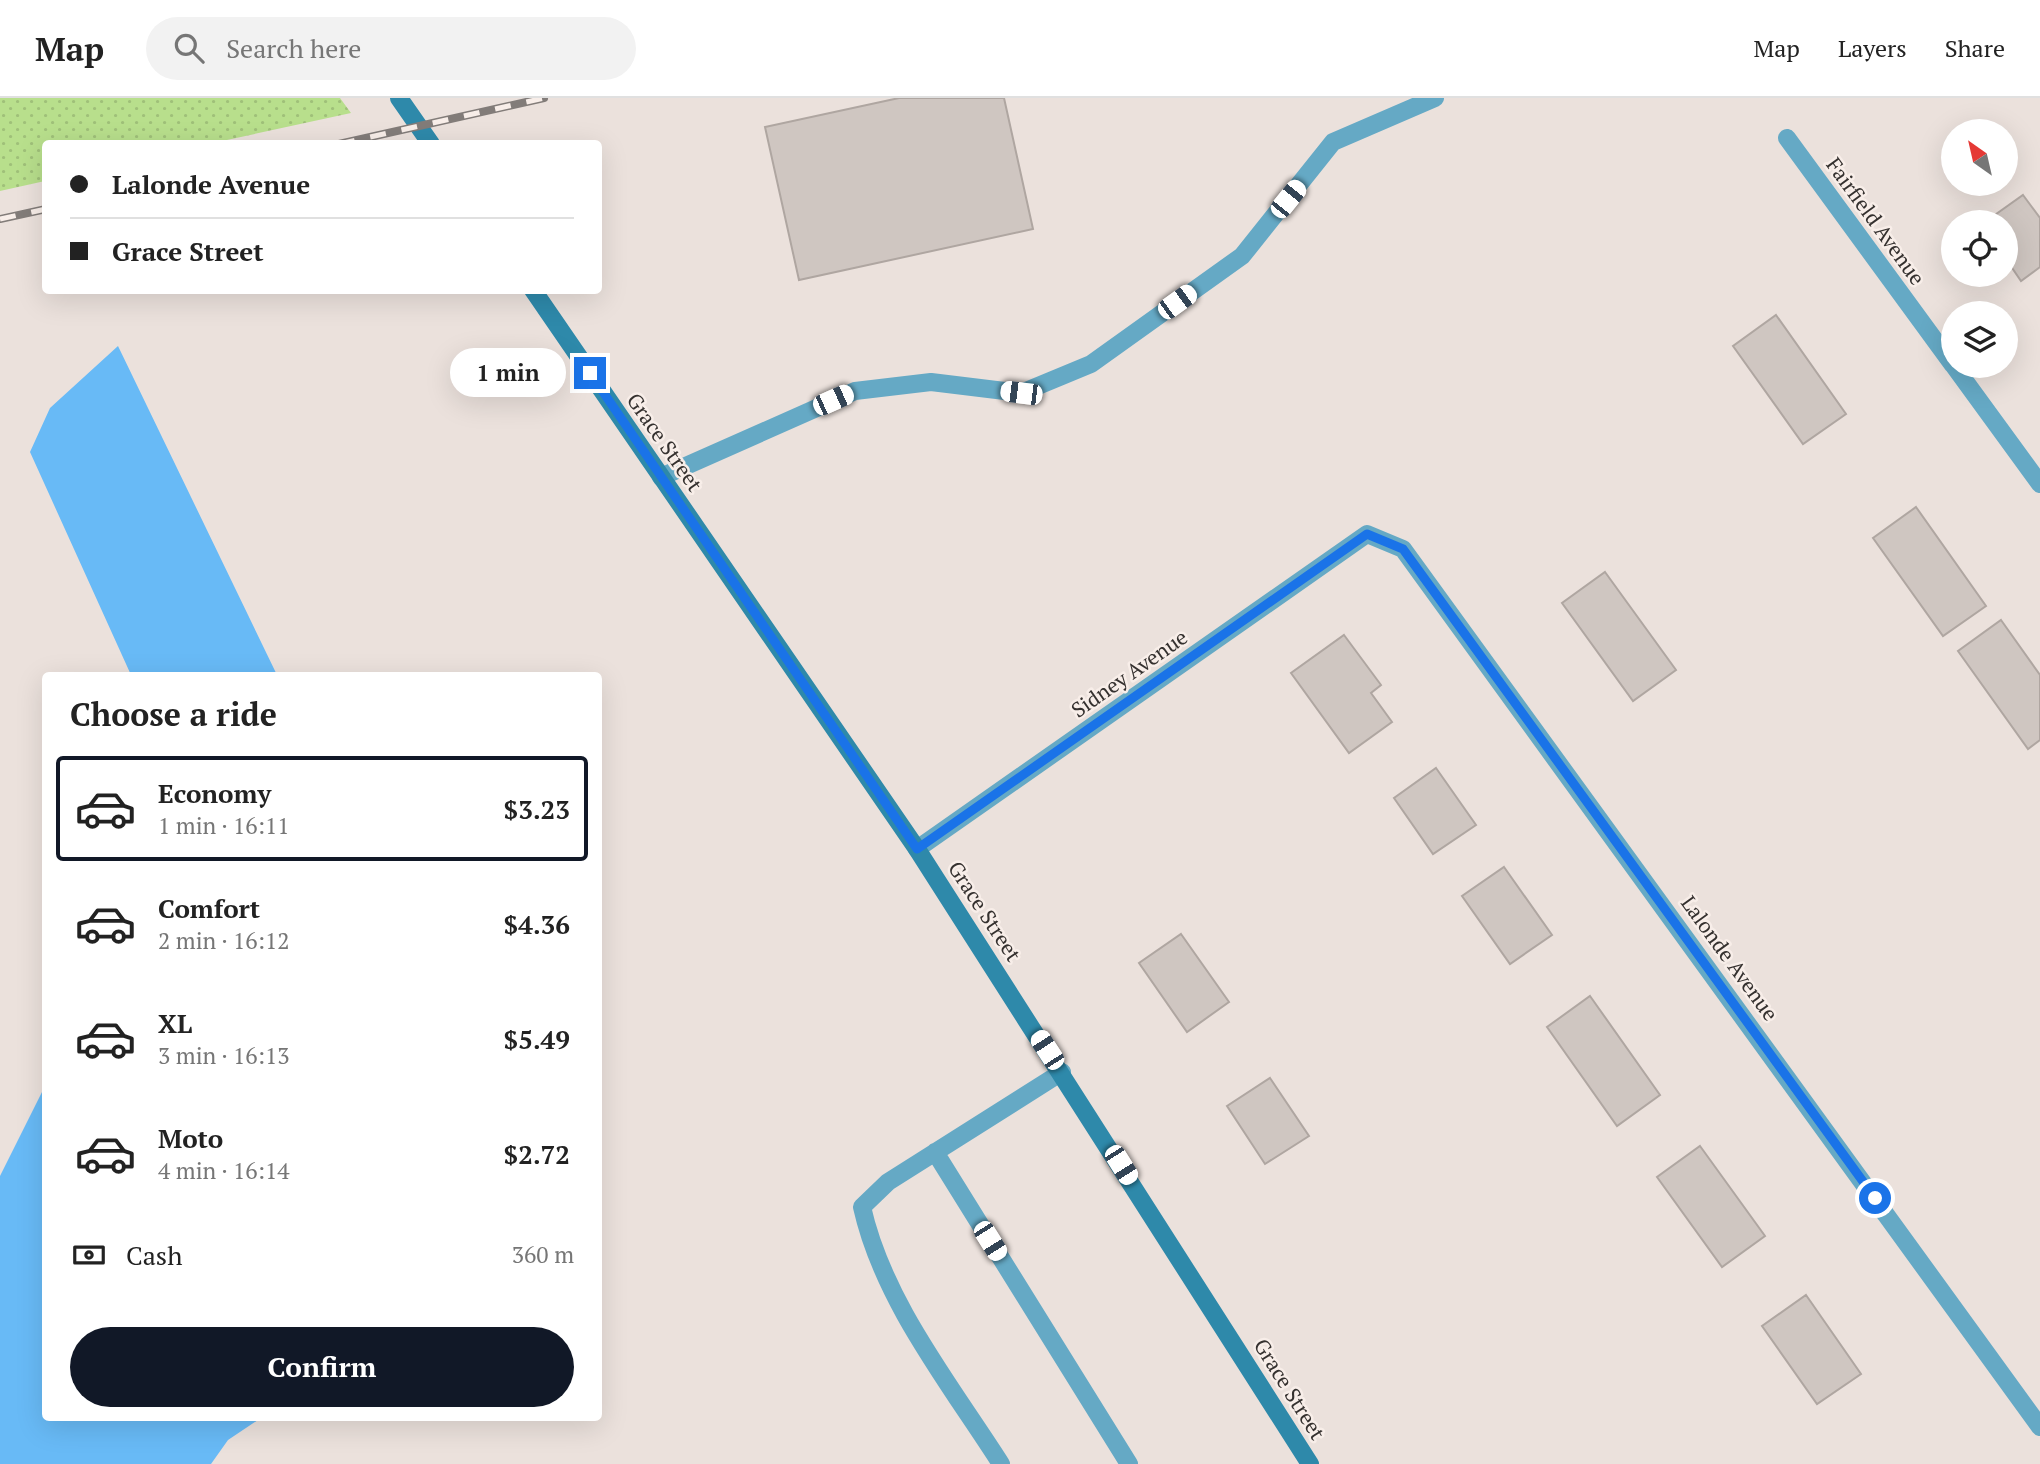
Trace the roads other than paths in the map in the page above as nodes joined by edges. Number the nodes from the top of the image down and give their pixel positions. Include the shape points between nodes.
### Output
1 (399, 98) edge
2 (1435, 98) edge
3 (1787, 138) dead end
4 (428, 140) edge
5 (536, 294) edge
6 (1941, 349) edge
7 (1963, 378) edge
8 (661, 477) junction
9 (2040, 484) edge
10 (1367, 534) joint
11 (917, 849) junction
12 (1062, 1072) junction
13 (935, 1152) junction
14 (2040, 1427) edge
15 (1000, 1464) edge
16 (1129, 1464) edge
17 (1310, 1464) edge

1 - 4 street
2 - 8 street via 1333,142 1242,256 1091,364 1021,393 931,382 855,391
3 - 6 street, Fairfield Avenue
5 - 8 street, Grace Street
7 - 9 street, Fairfield Avenue
8 - 11 street, Grace Street
10 - 11 street, Sidney Avenue
10 - 14 street, Lalonde Avenue via 1403,549
11 - 12 street, Grace Street
12 - 13 street
12 - 17 street, Grace Street
13 - 15 street via 888,1182 862,1207 870,1246
13 - 16 street

